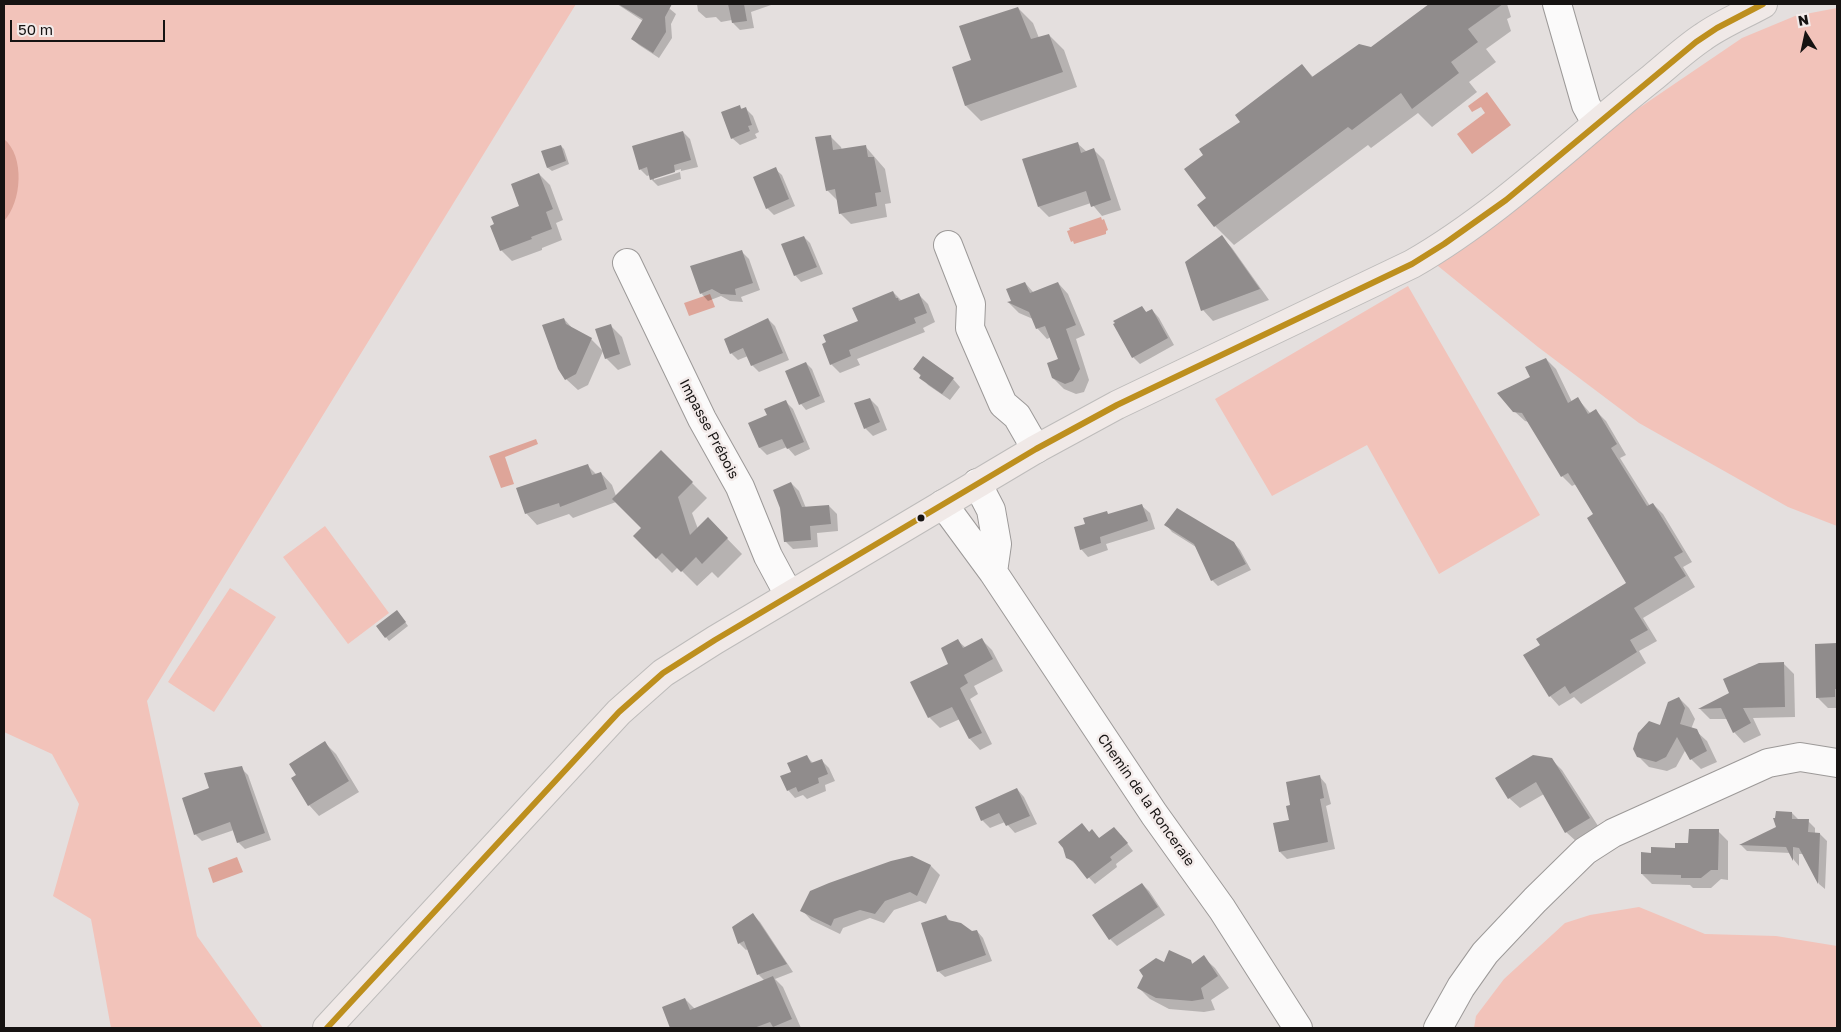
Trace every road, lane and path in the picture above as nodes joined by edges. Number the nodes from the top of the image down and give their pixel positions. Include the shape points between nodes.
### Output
1 (1557, 4) edge
2 (1763, 4) edge
3 (1596, 123) junction
4 (948, 245) dead end
5 (627, 263) dead end
6 (1036, 449) junction
7 (977, 484) junction
8 (943, 504) junction
9 (993, 572) junction
10 (789, 595) junction
11 (1837, 763) edge
12 (327, 1028) edge
13 (1298, 1028) edge
14 (1438, 1028) edge

1 - 3 street via 1586,104
2 - 3 main road via 1703,36
3 - 6 main road via 1504,200 1433,252 1116,405
4 - 6 street via 971,304 986,319 1020,396 1017,416
5 - 10 street, Impasse Prébois via 702,420 740,487 768,556
6 - 7 main road
7 - 8 main road
7 - 9 street via 991,510 997,544
8 - 9 street, Chemin de la Ronceraie
8 - 10 main road
9 - 13 street, Chemin de la Ronceraie via 1154,814 1222,909
10 - 12 main road via 663,673 619,712
11 - 14 street via 1800,757 1768,763 1613,833 1585,851 1485,952

